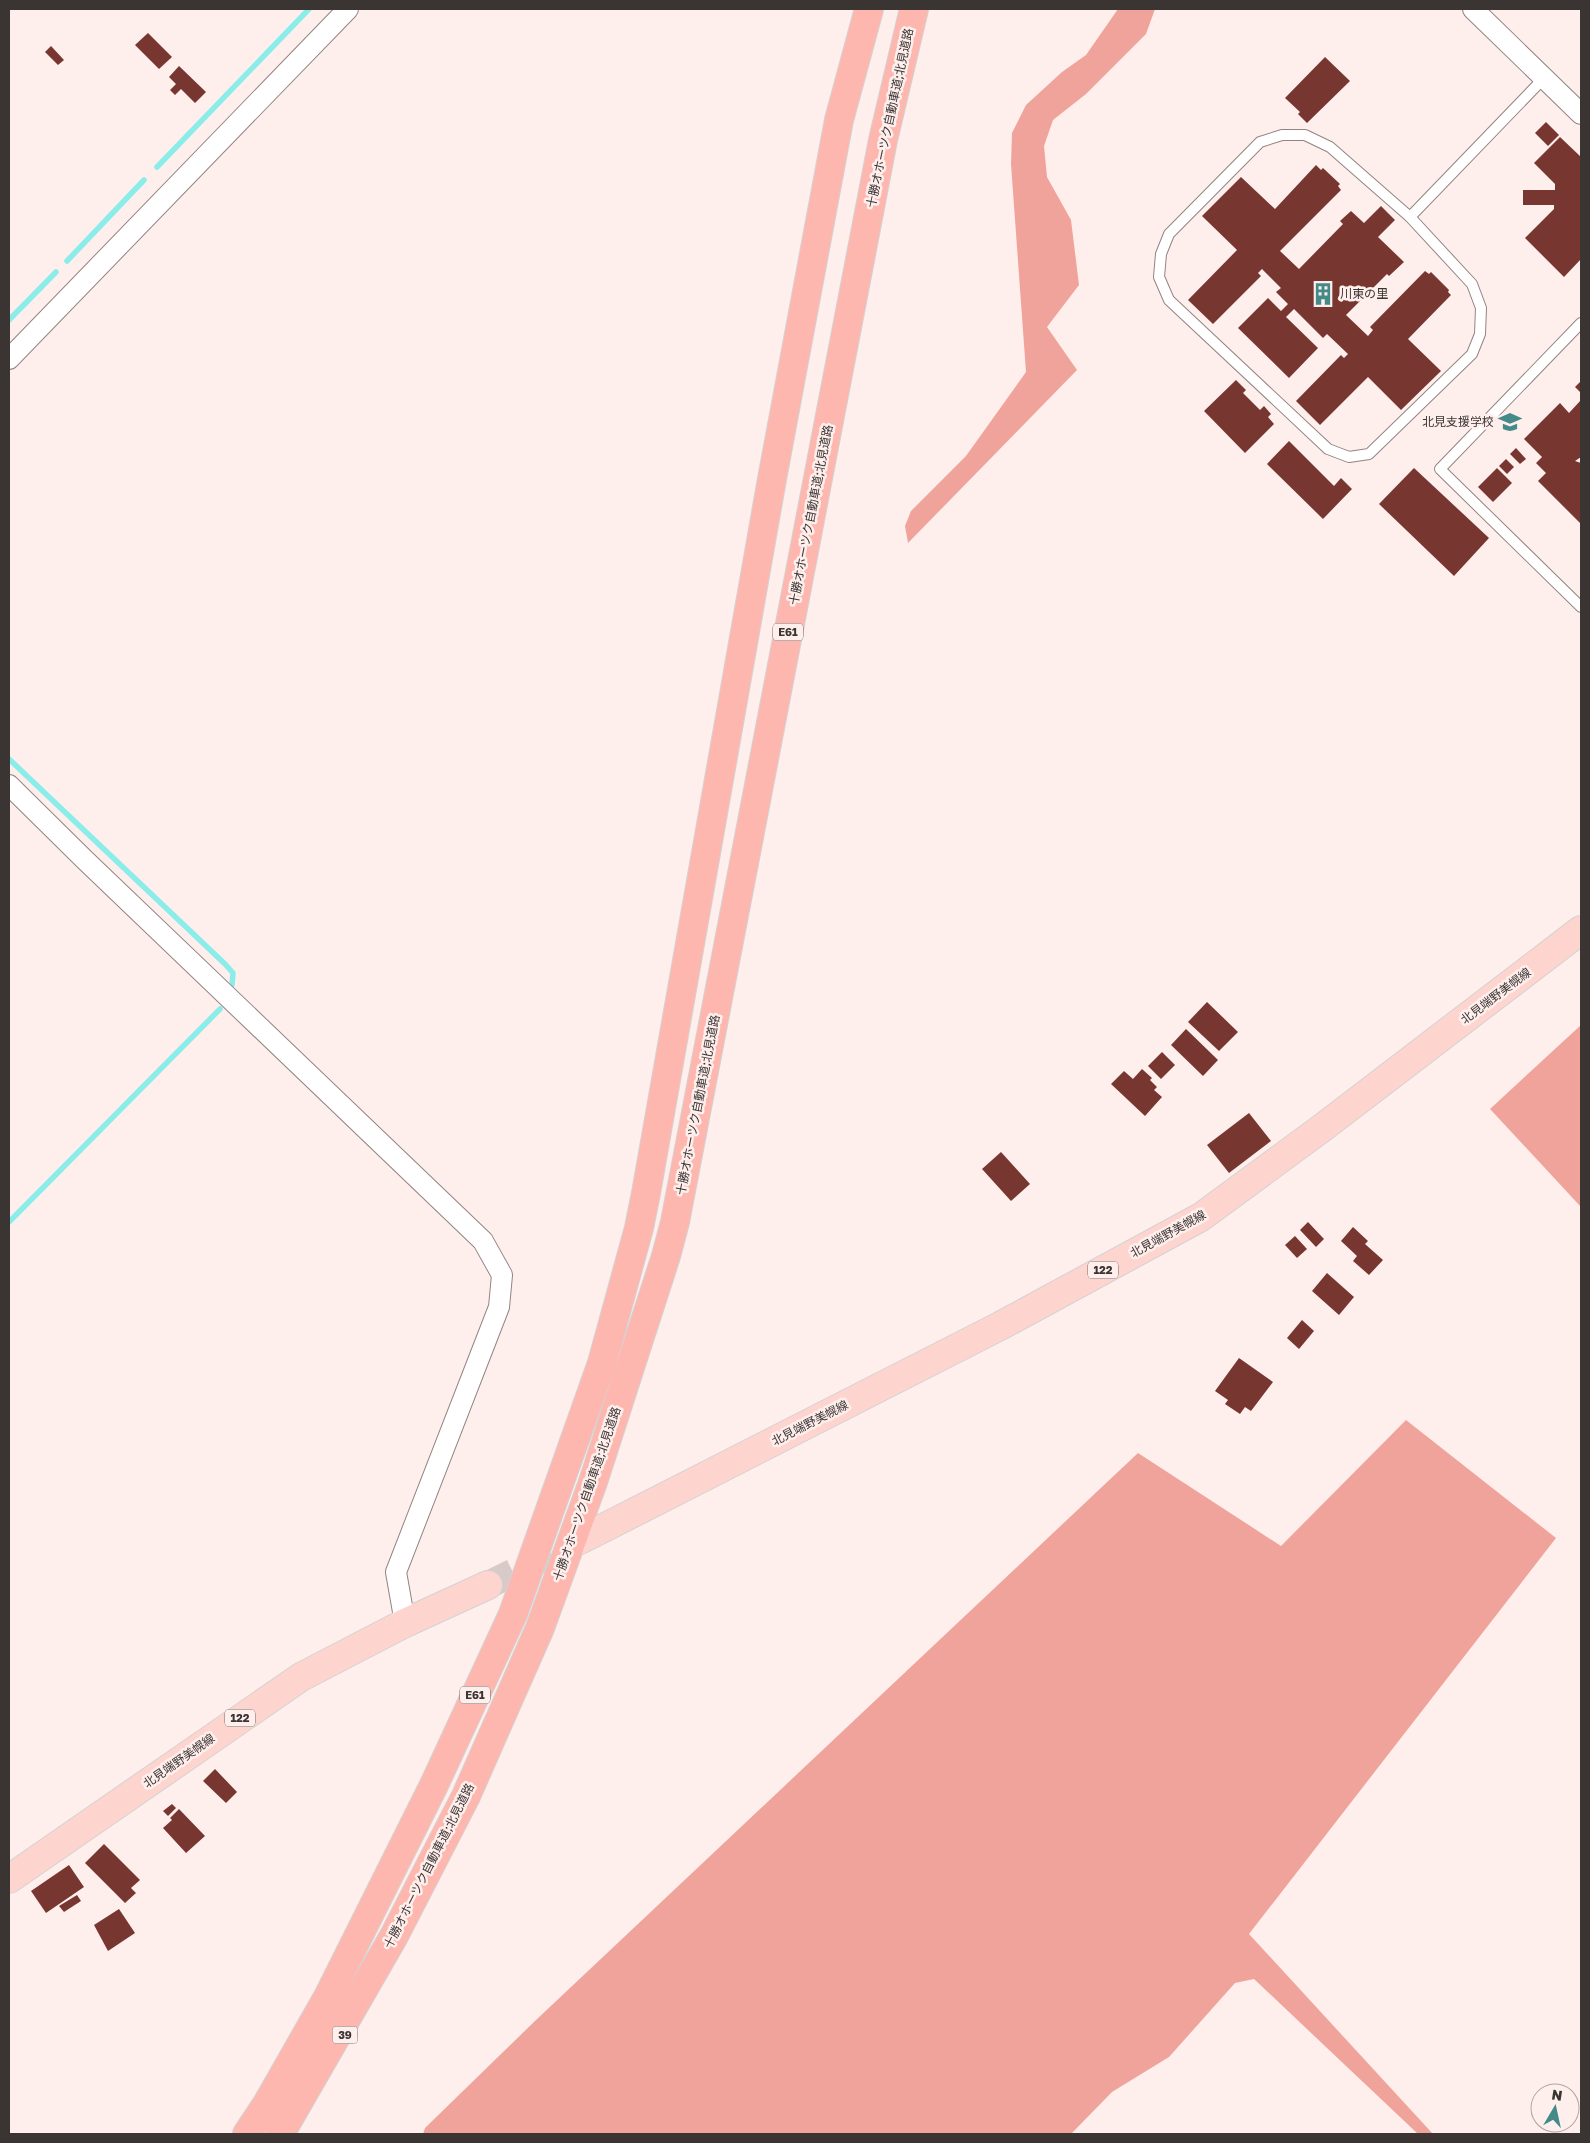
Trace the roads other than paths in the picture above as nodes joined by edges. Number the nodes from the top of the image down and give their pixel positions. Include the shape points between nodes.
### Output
1 (348, 9) edge
2 (869, 9) edge
3 (914, 9) edge
4 (1473, 9) edge
5 (1544, 78) junction
6 (1581, 114) edge
7 (1410, 217) junction
8 (1581, 323) edge
9 (9, 359) edge
10 (1581, 607) edge
11 (9, 785) edge
12 (1581, 930) edge
13 (580, 1540) tunnel mouth
14 (488, 1584) tunnel mouth
15 (405, 1623) junction
16 (9, 1879) edge
17 (394, 1936) junction
18 (267, 2104) junction
19 (241, 2134) edge
20 (247, 2134) edge
21 (280, 2134) edge
22 (296, 2134) edge

1 - 9 street
2 - 18 highway, E61 via 839,120 773,469 646,1193 602,1363 509,1623 434,1785 328,1997
3 - 17 highway, 十勝オホーツク自動車道;北見道路 / E61 via 879,160 675,1222 596,1473 540,1628 466,1796
4 - 5 street
5 - 6 street
5 - 7 lane
7 - 7 lane via 1472,284 1480,308 1480,334 1472,354 1369,454 1349,457 1328,449 1169,300 1159,277 1161,254 1169,234 1260,142 1282,135 1305,135 1330,147
8 - 10 lane via 1440,469
11 - 15 street via 482,1241 502,1275 499,1307 396,1572
12 - 13 main road, 北見端野美幌線 / 122 via 1201,1217 1000,1326
14 - 15 main road, 北見端野美幌線 / 122
15 - 16 main road, 北見端野美幌線 / 122 via 301,1676
17 - 21 highway, 十勝オホーツク自動車道;北見道路 / E61
17 - 22 highway, 39
18 - 19 highway
18 - 20 highway, E61

